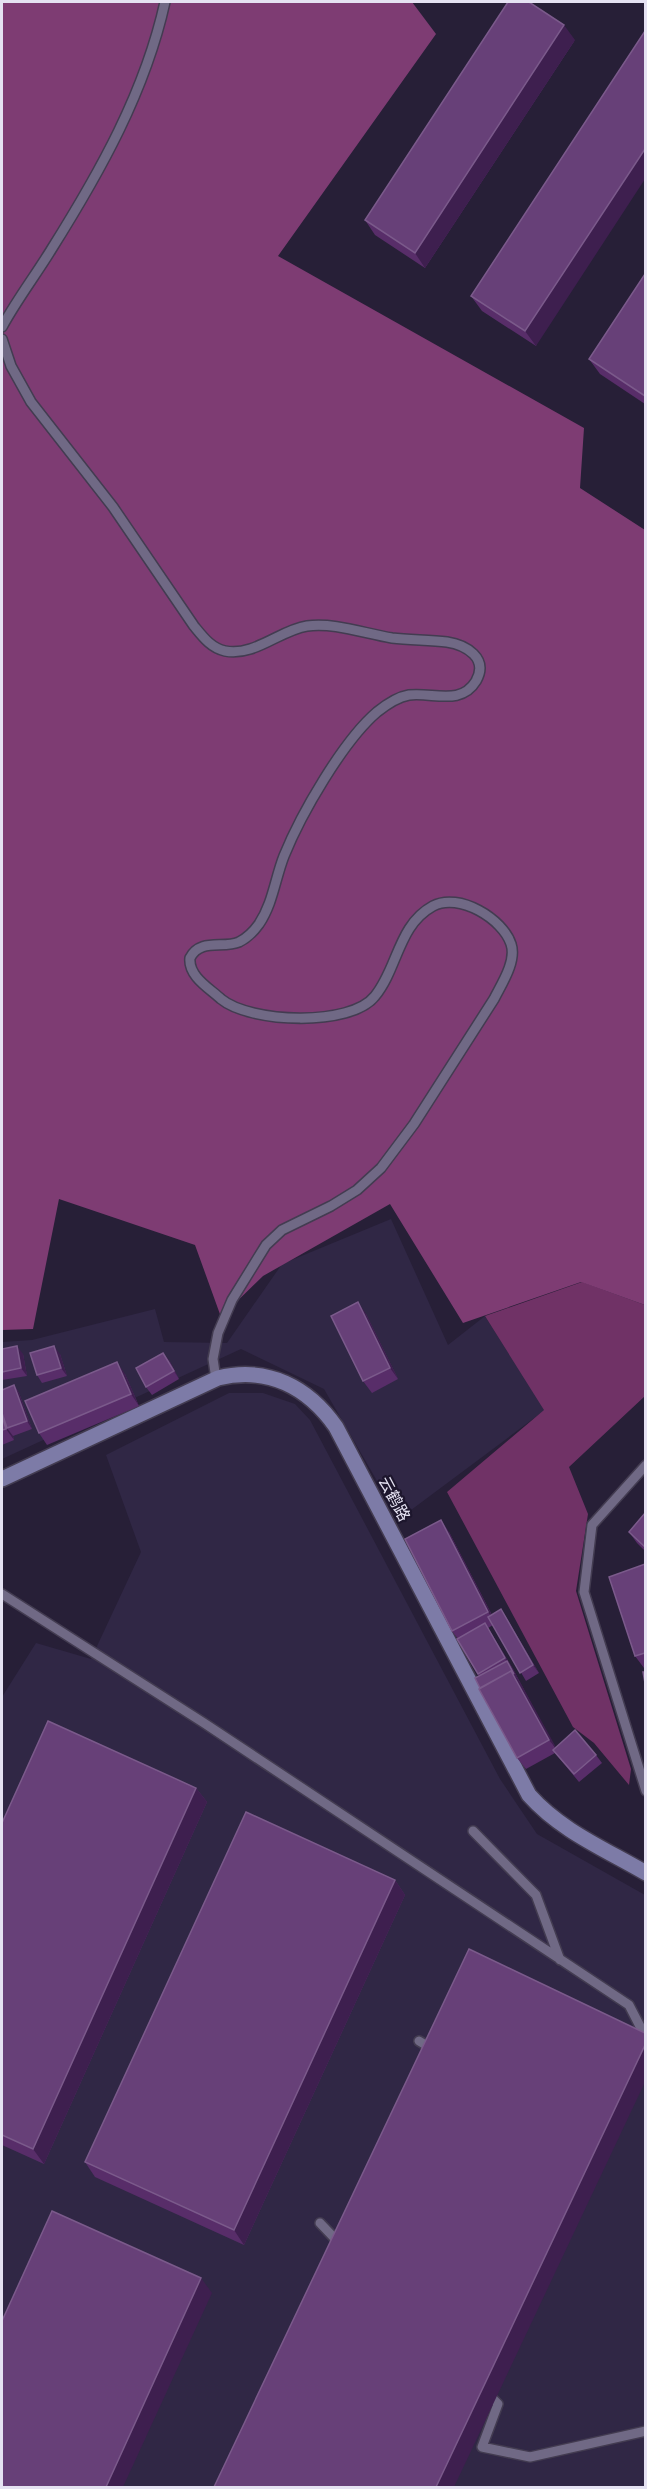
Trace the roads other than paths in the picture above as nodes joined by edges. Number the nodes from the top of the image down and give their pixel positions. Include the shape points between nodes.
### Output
1 (165, 2) edge
2 (2, 327) edge
3 (2, 339) edge
4 (216, 1379) junction
5 (645, 1465) edge
6 (2, 1479) edge
7 (2, 1594) edge
8 (645, 1791) edge
9 (473, 1831) dead end
10 (645, 1874) edge
11 (560, 1960) junction
12 (645, 2037) edge
13 (419, 2041) dead end
14 (438, 2053) edge
15 (320, 2223) dead end
16 (352, 2256) edge
17 (482, 2388) edge
18 (645, 2431) edge

1 - 2 lane via 150,56 111,148
3 - 4 lane via 11,366 31,402 93,479 194,626 212,645 225,651 240,651 297,628 317,626 451,643 470,650 479,662 477,679 463,693 450,697 408,696 393,700 375,714 347,748 300,822 259,923 238,942 201,947 191,955 189,964 194,974 225,1001 255,1015 289,1018 349,1011 370,1002 382,987 410,928 423,913 440,903 457,902 483,913 501,930 512,948 494,999 389,1159 364,1184 282,1230 261,1252 232,1300 218,1333 213,1359
4 - 6 street, 云鹤路
4 - 10 street, 云鹤路 via 236,1374 271,1378 297,1388 323,1408 529,1795 549,1817
5 - 8 lane via 592,1525 584,1592
7 - 11 lane
9 - 11 lane via 536,1895
11 - 12 lane via 629,2005
13 - 14 lane
15 - 16 lane
17 - 18 lane via 498,2404 482,2447 530,2457

